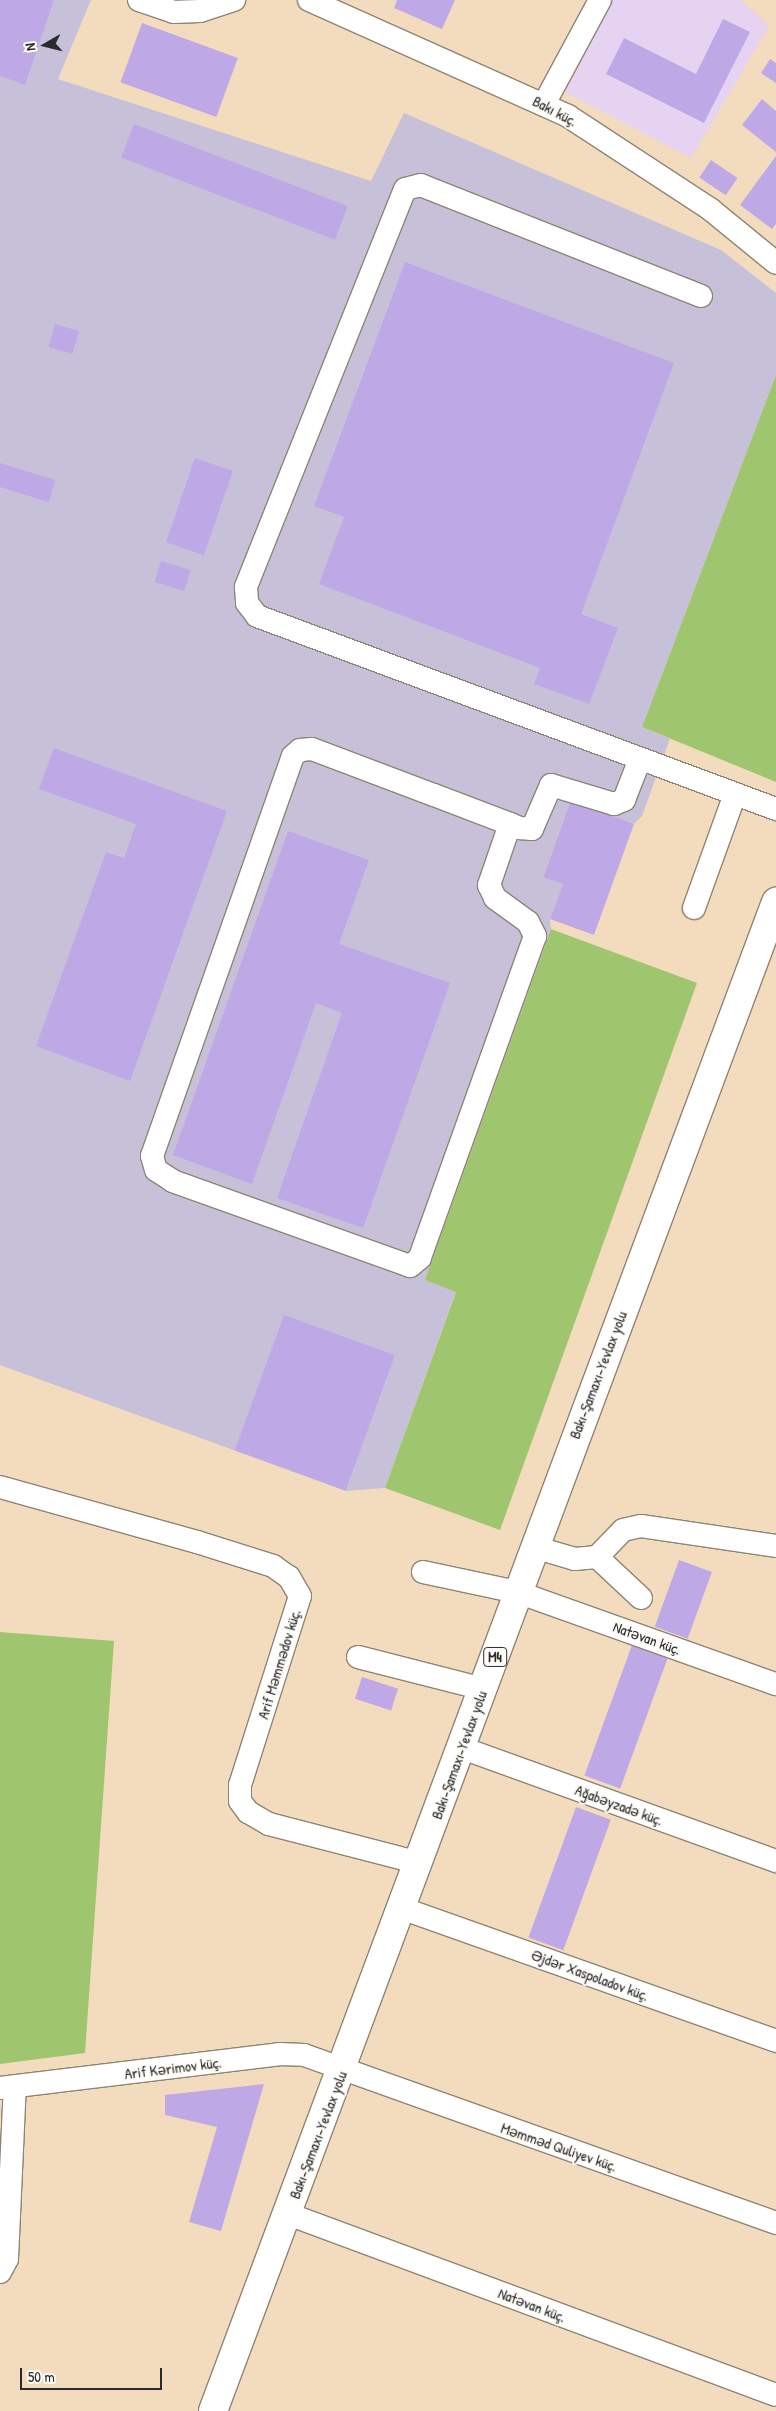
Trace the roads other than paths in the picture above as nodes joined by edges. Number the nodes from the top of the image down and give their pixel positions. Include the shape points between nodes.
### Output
1 (139, 0) edge
2 (234, 0) edge
3 (309, 0) edge
4 (600, 0) edge
5 (544, 104) junction
6 (776, 263) edge
7 (701, 296) dead end
8 (640, 759) junction
9 (735, 794) junction
10 (776, 809) edge
11 (510, 824) junction
12 (776, 902) edge
13 (694, 908) dead end
14 (0, 1487) edge
15 (776, 1546) edge
16 (534, 1547) junction
17 (596, 1557) junction
18 (423, 1572) dead end
19 (517, 1592) junction
20 (641, 1598) dead end
21 (358, 1657) dead end
22 (776, 1684) edge
23 (484, 1689) junction
24 (462, 1748) junction
25 (776, 1861) edge
26 (420, 1863) junction
27 (404, 1909) junction
28 (776, 2041) edge
29 (343, 2070) junction
30 (7, 2087) edge
31 (288, 2214) junction
32 (776, 2223) edge
33 (0, 2272) edge
34 (776, 2395) edge
35 (213, 2411) edge

1 - 2 street via 173,12 200,11
3 - 5 street, Bakı küç.
4 - 5 street
5 - 6 street, Bakı küç. via 710,209
7 - 8 street via 421,186 406,189 246,587 247,603 257,616
8 - 9 street
8 - 11 street via 624,800 614,804 561,785 550,785 532,829
9 - 10 street
9 - 13 street
11 - 11 street via 312,749 293,756 152,1156 156,1170 173,1181 410,1266 420,1258 535,936 528,922 495,898 489,885
12 - 16 highway, Bakı-Şamaxı-Yevlax yolu / M4
14 - 26 street, Arif Məmmədov küç. via 197,1542 272,1566 289,1577 300,1596 240,1785 240,1801 248,1812 268,1824
15 - 17 street via 641,1526 623,1530
16 - 17 street via 576,1559
16 - 19 highway, Bakı-Şamaxı-Yevlax yolu / M4
17 - 20 street
18 - 19 street, Natəvan küç.
19 - 22 street, Natəvan küç.
19 - 23 highway, Bakı-Şamaxı-Yevlax yolu / M4
21 - 23 street
23 - 24 highway, Bakı-Şamaxı-Yevlax yolu / M4
24 - 25 street, Ağabəyzadə küç.
24 - 26 highway, Bakı-Şamaxı-Yevlax yolu / M4
26 - 27 highway, Bakı-Şamaxı-Yevlax yolu / M4
27 - 28 street, Əjdər Xaspoladov küç.
27 - 29 highway, Bakı-Şamaxı-Yevlax yolu / M4
29 - 30 street, Arif Kərimov küç. via 292,2053
29 - 31 highway, Bakı-Şamaxı-Yevlax yolu / M4
29 - 32 street, Məmməd Quliyev küç.
30 - 33 street via 7,2259
31 - 34 street, Natəvan küç.
31 - 35 highway, Bakı-Şamaxı-Yevlax yolu / M4

